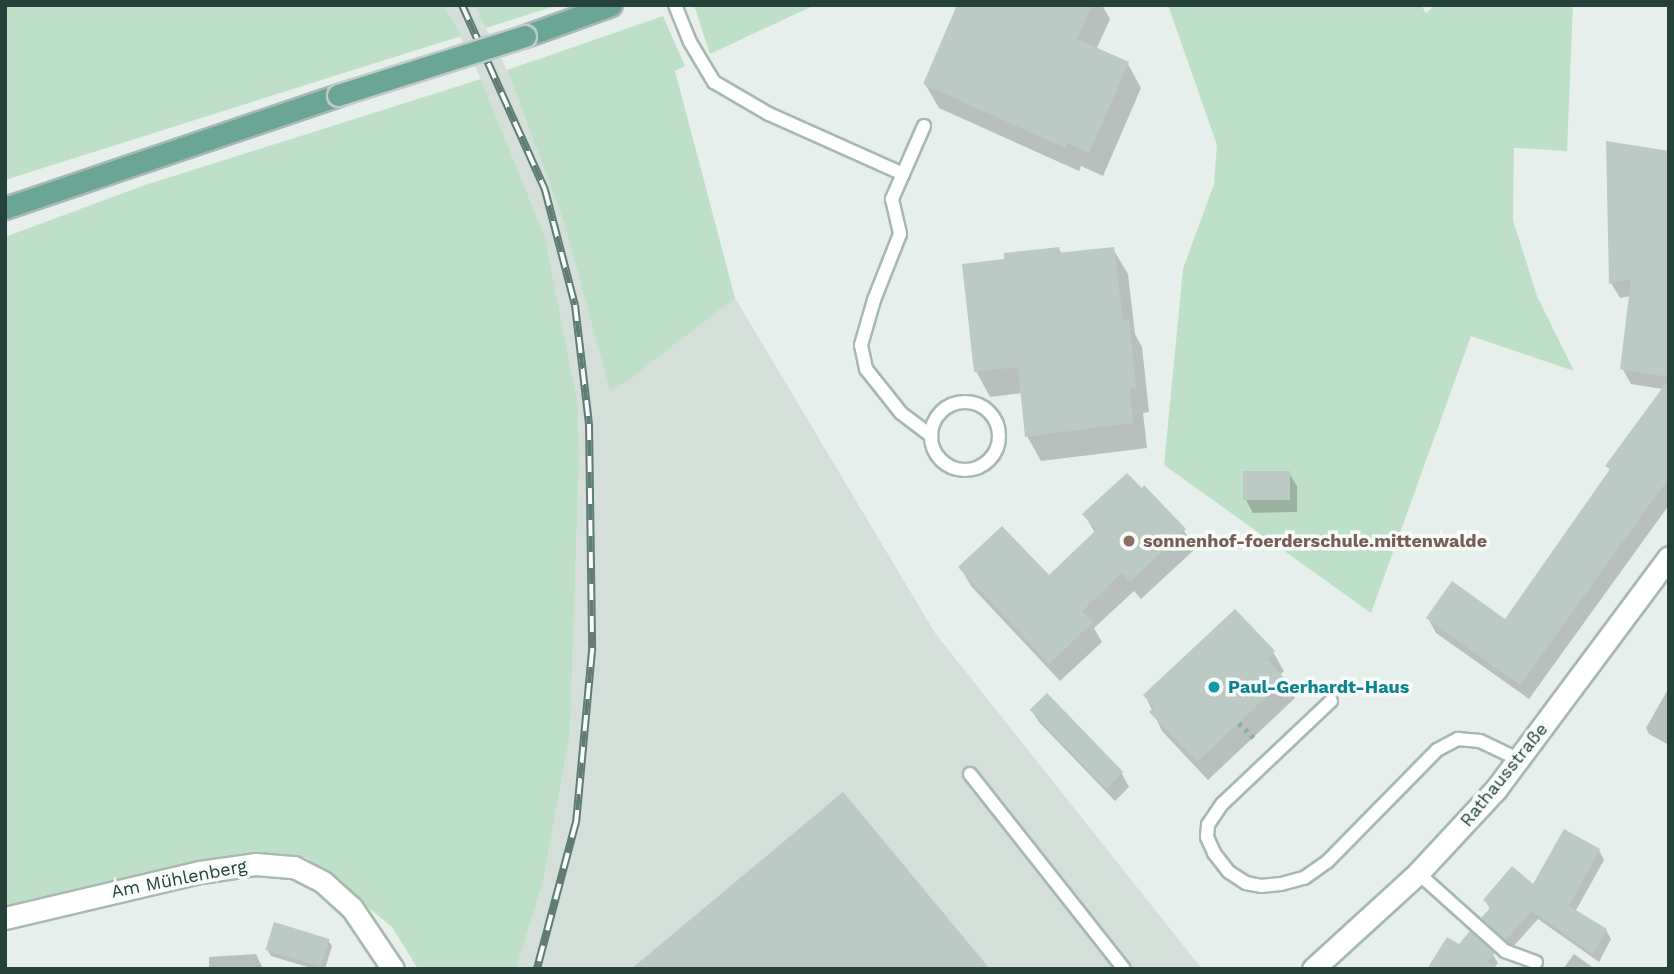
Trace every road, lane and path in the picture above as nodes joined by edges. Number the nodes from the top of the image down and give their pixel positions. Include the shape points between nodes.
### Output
1 (611, 5) edge
2 (675, 5) edge
3 (924, 127) dead end
4 (903, 174) junction
5 (5, 208) edge
6 (931, 436) junction
7 (1669, 557) edge
8 (1331, 701) dead end
9 (1520, 760) junction
10 (970, 774) dead end
11 (1418, 873) junction
12 (5, 918) edge
13 (1536, 962) dead end
14 (393, 969) edge
15 (1124, 969) edge
16 (1313, 969) edge

1 - 5 main road, bridge
2 - 4 lane via 715,82 769,114
3 - 4 lane
4 - 6 lane via 892,199 900,234 861,345 866,369 901,413
6 - 6 lane via 938,416 947,407 969,402 990,412 999,433 994,454 967,470 946,464
7 - 9 main road, Rathausstraße
8 - 9 lane via 1222,804 1208,825 1214,853 1229,872 1246,883 1282,884 1304,878 1328,862 1437,750 1458,739 1480,741
9 - 11 main road, Rathausstraße
10 - 15 lane
11 - 13 lane via 1504,951
11 - 16 main road, Rathausstraße
12 - 14 main road, Am Mühlenberg via 200,872 256,864 294,867 323,882 352,908

